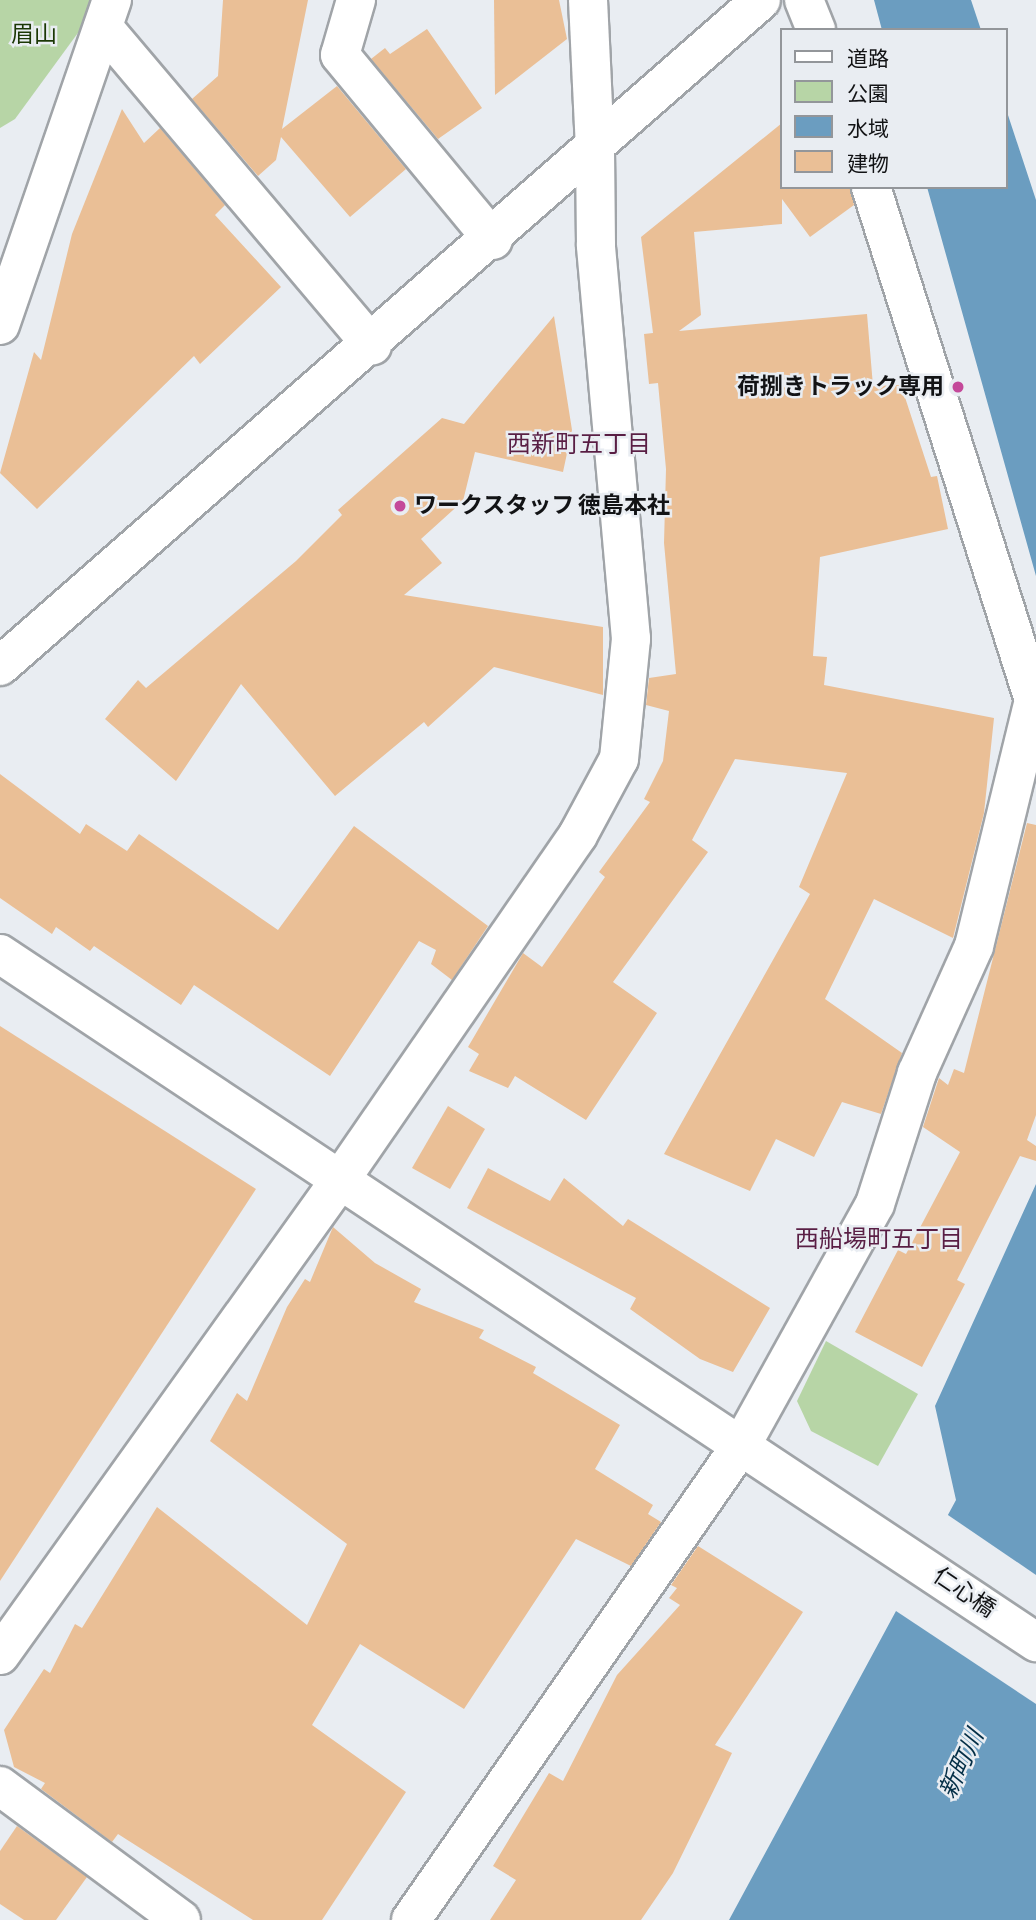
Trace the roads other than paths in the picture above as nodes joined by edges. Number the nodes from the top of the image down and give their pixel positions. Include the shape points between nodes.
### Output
1 (356, 0) edge
2 (588, 0) edge
3 (761, 0) edge
4 (803, 0) edge
5 (108, 14) edge
6 (815, 28) edge
7 (595, 147) junction
8 (871, 189) edge
9 (493, 240) junction
10 (0, 325) edge
11 (372, 345) junction
12 (0, 666) edge
13 (1035, 699) edge
14 (0, 954) edge
15 (340, 1180) junction
16 (742, 1444) junction
17 (1036, 1642) edge
18 (0, 1655) edge
19 (0, 1786) edge
20 (181, 1920) edge
21 (411, 1920) edge

1 - 9 street via 340,55
2 - 7 street
3 - 7 street
4 - 6 street
5 - 10 street
5 - 11 street
7 - 9 street
7 - 15 street via 596,245 631,639 620,759 578,835
8 - 13 street
9 - 11 street
11 - 12 street
13 - 16 street via 974,946 917,1073 874,1204
14 - 15 street, 仁心橋
15 - 16 street, 仁心橋
15 - 18 street
16 - 17 street, 仁心橋
16 - 21 street
19 - 20 street

